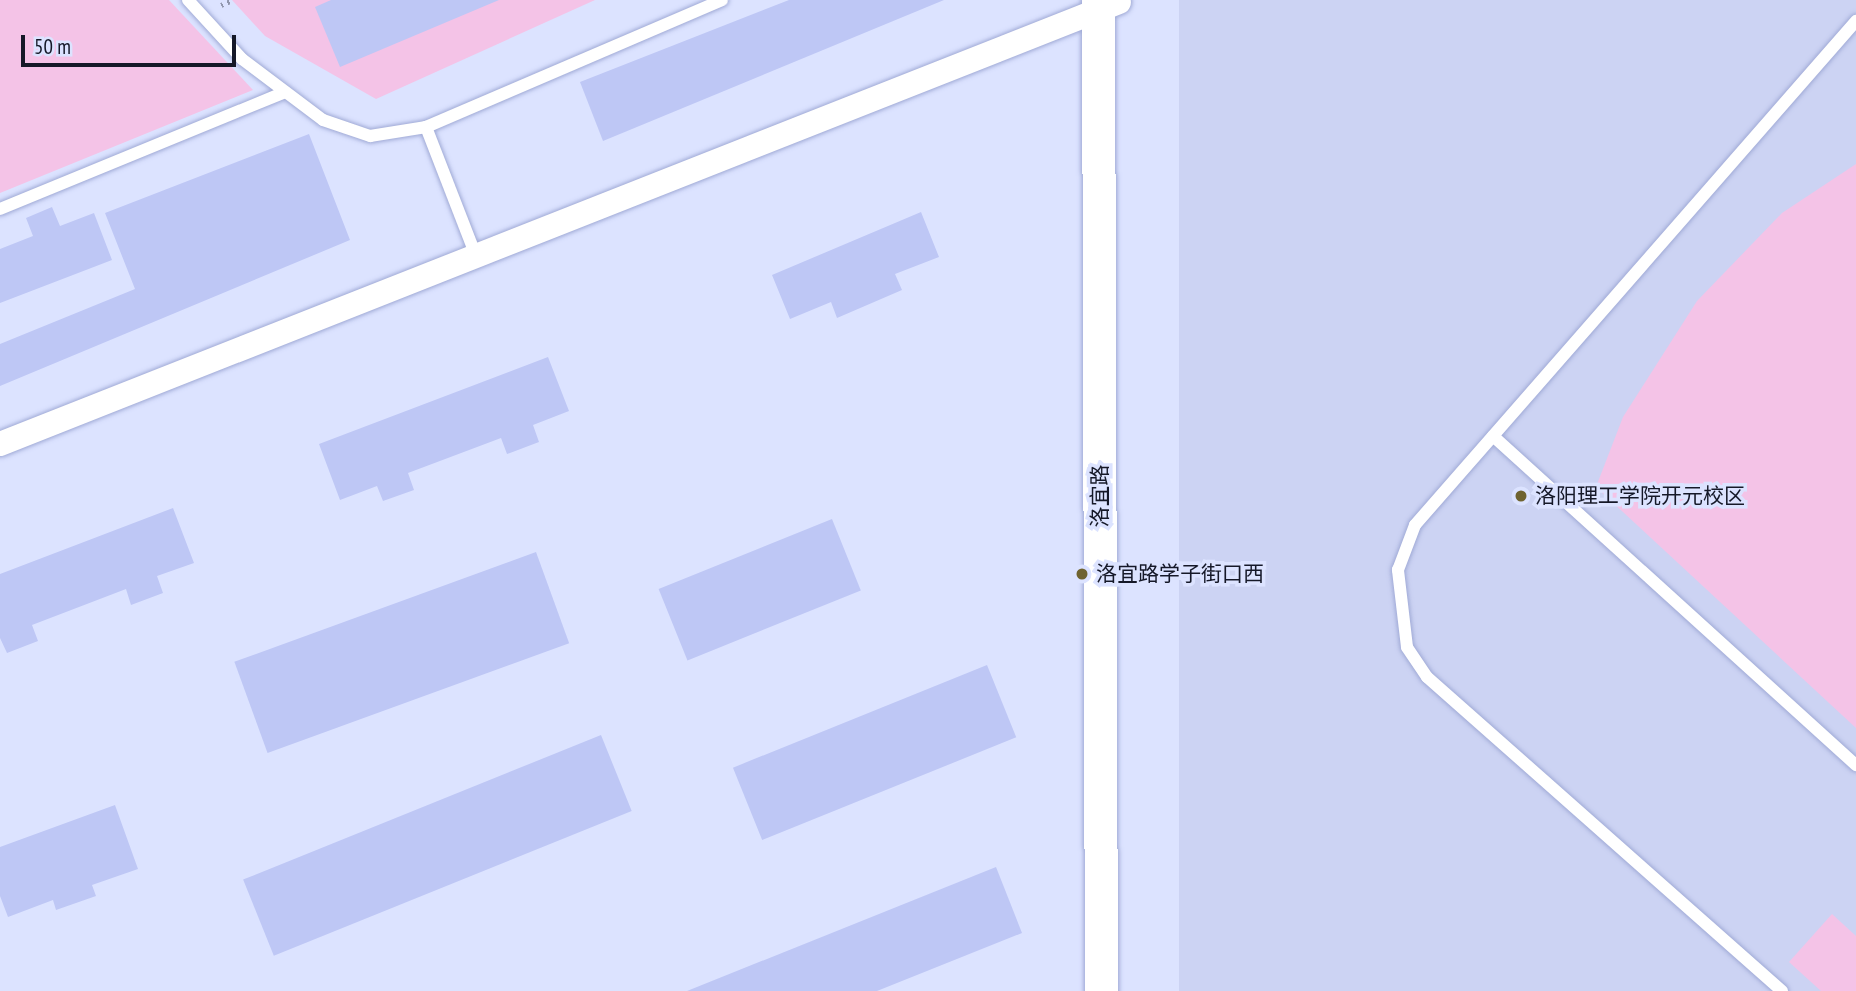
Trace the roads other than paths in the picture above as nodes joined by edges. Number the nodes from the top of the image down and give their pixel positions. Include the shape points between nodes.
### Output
1 (188, 0) edge
2 (722, 0) edge
3 (1109, 3) edge
4 (1856, 21) edge
5 (285, 92) junction
6 (426, 127) junction
7 (0, 209) edge
8 (476, 256) junction
9 (1493, 436) junction
10 (0, 444) edge
11 (1856, 765) edge
12 (1101, 991) edge
13 (1122, 991) edge
14 (1783, 991) edge

1 - 5 lane via 242,59
2 - 6 lane
3 - 8 street
3 - 12 street, 洛宜路
3 - 13 street, 洛宜路
4 - 9 lane
5 - 6 lane via 323,120 370,136
5 - 7 lane
6 - 8 lane
8 - 10 street
9 - 11 lane
9 - 14 lane via 1401,548 1404,621 1414,661

